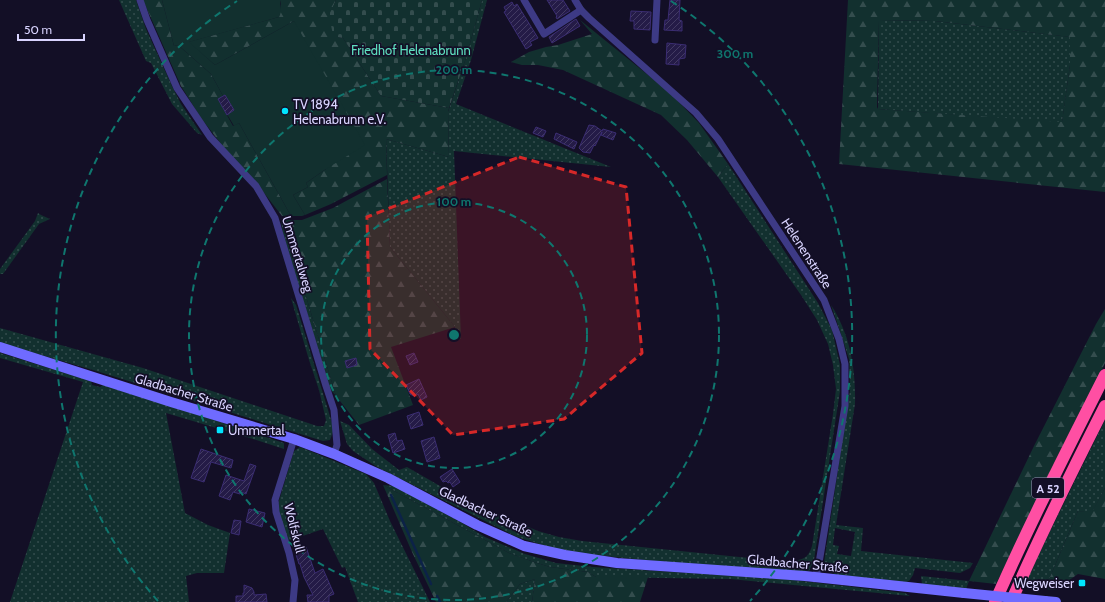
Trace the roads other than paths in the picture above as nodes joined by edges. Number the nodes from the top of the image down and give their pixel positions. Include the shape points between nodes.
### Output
1 (140, 0) edge
2 (524, 0) edge
3 (575, 0) edge
4 (657, 0) edge
5 (581, 10) junction
6 (655, 40) dead end
7 (0, 347) edge
8 (1105, 375) edge
9 (1105, 406) edge
10 (294, 439) junction
11 (334, 454) junction
12 (814, 578) junction
13 (293, 602) edge
14 (994, 602) edge
15 (1011, 602) edge
16 (1050, 602) edge

1 - 11 street, Ummertalweg via 146,20 177,88 210,137 256,186 275,218 334,410 337,445
2 - 5 street via 544,34
3 - 5 street, Helenenstraße
4 - 6 street
5 - 12 street, Helenenstraße via 696,113 718,140 824,300 839,339 845,364 845,406 818,569
7 - 10 main road, Gladbacher Straße
8 - 14 highway, A 52
9 - 15 highway, A 52 via 1070,474
10 - 11 main road, Gladbacher Straße
10 - 13 street, Wolfskull via 275,500 295,580
11 - 12 main road, Gladbacher Straße via 524,546 617,563
12 - 16 main road, Gladbacher Straße, bridge

